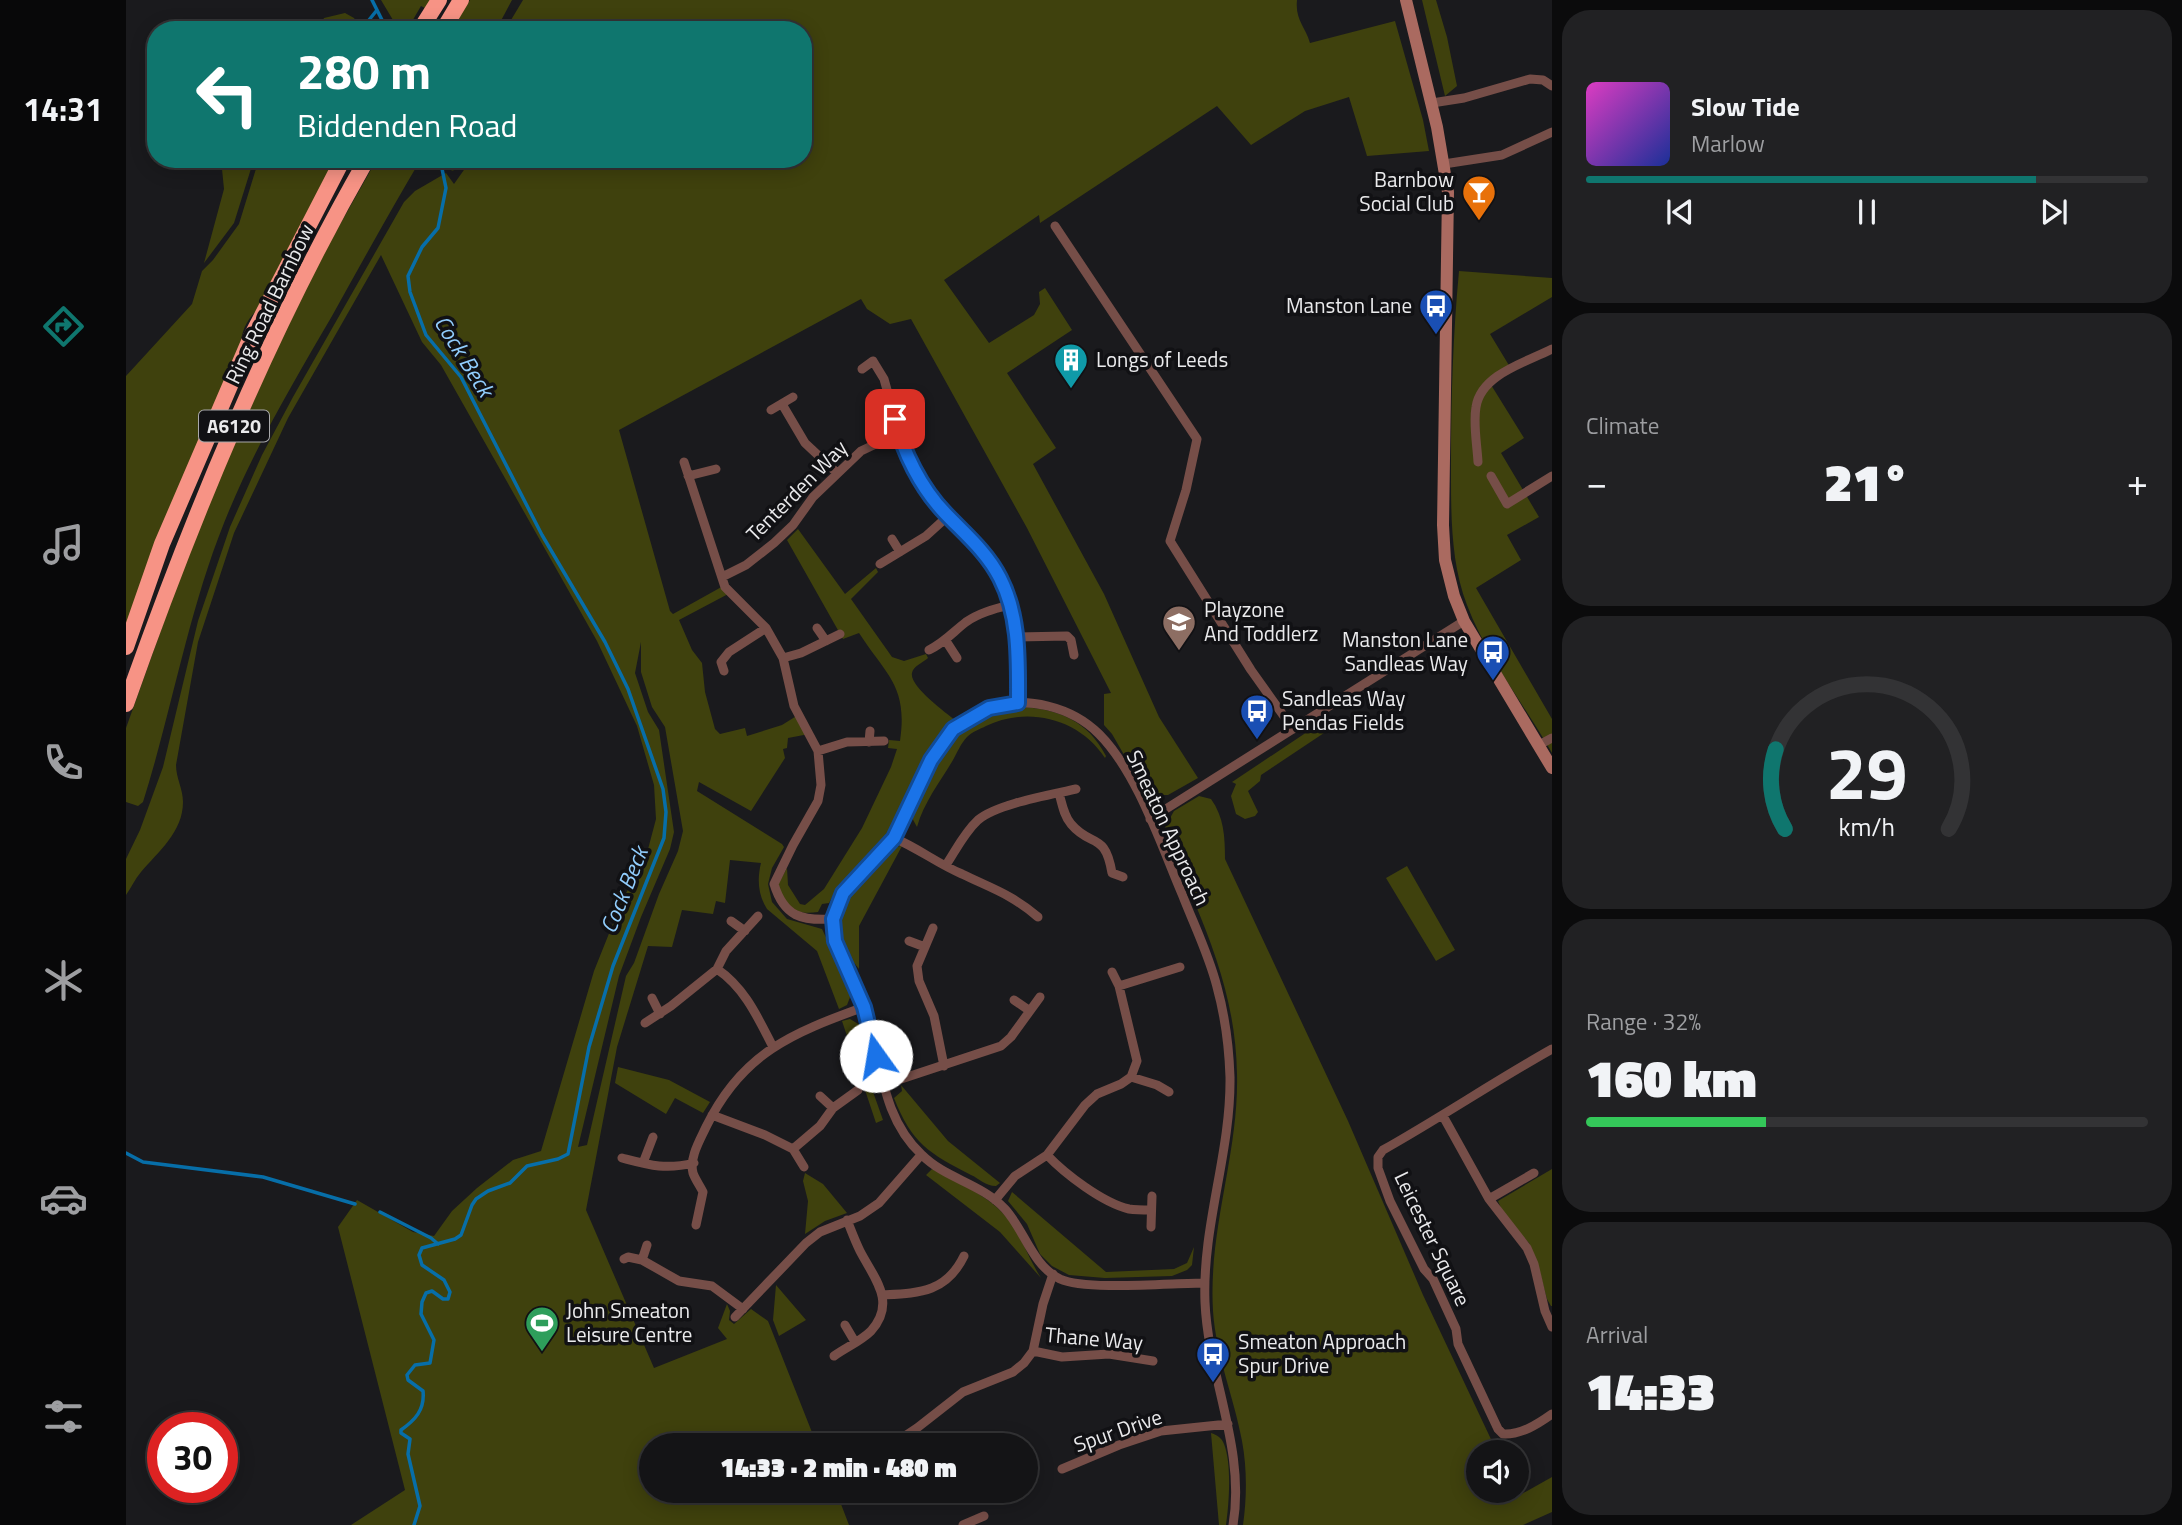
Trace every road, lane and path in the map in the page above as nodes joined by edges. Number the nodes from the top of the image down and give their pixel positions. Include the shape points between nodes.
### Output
1 (461, 0) edge
2 (1406, 0) edge
3 (435, 6) edge
4 (426, 21) edge
5 (448, 21) edge
6 (1552, 86) edge
7 (1432, 103) junction
8 (1552, 132) edge
9 (1444, 164) junction
10 (338, 168) edge
11 (362, 168) edge
12 (1055, 226) dead end
13 (1552, 349) edge
14 (862, 369) dead end
15 (793, 397) dead end
16 (782, 404) junction
17 (771, 410) dead end
18 (899, 433) junction
19 (684, 462) dead end
20 (1478, 462) dead end
21 (716, 469) dead end
22 (838, 472) junction
23 (1491, 475) dead end
24 (688, 476) junction
25 (1552, 476) edge
26 (948, 516) junction
27 (892, 539) dead end
28 (900, 552) junction
29 (880, 564) dead end
30 (722, 577) junction
31 (1009, 605) junction
32 (1464, 621) junction
33 (766, 628) junction
34 (817, 628) dead end
35 (839, 634) dead end
36 (1017, 637) junction
37 (826, 641) junction
38 (946, 641) junction
39 (126, 648) edge
40 (929, 650) dead end
41 (1074, 655) dead end
42 (783, 658) junction
43 (957, 658) dead end
44 (724, 671) dead end
45 (1018, 703) junction
46 (126, 704) edge
47 (1293, 729) junction
48 (870, 730) dead end
49 (1552, 738) edge
50 (884, 741) dead end
51 (869, 742) junction
52 (1539, 745) junction
53 (818, 751) junction
54 (1552, 768) edge
55 (1076, 789) dead end
56 (1059, 793) junction
57 (1150, 819) junction
58 (894, 838) junction
59 (946, 865) junction
60 (1123, 877) dead end
61 (758, 916) dead end
62 (1038, 918) dead end
63 (833, 919) junction
64 (731, 921) dead end
65 (933, 928) dead end
66 (745, 931) junction
67 (909, 941) dead end
68 (925, 947) junction
69 (1180, 967) dead end
70 (717, 969) junction
71 (1112, 972) dead end
72 (1119, 986) junction
73 (1040, 997) dead end
74 (652, 998) dead end
75 (1014, 1000) dead end
76 (864, 1007) junction
77 (1030, 1011) junction
78 (660, 1014) junction
79 (645, 1023) dead end
80 (773, 1047) junction
81 (1552, 1049) edge
82 (944, 1066) junction
83 (1131, 1077) junction
84 (883, 1086) junction
85 (858, 1090) dead end
86 (1169, 1092) dead end
87 (820, 1096) dead end
88 (833, 1108) junction
89 (712, 1115) junction
90 (1443, 1116) junction
91 (653, 1137) dead end
92 (793, 1149) junction
93 (921, 1155) junction
94 (1047, 1155) junction
95 (622, 1158) dead end
96 (642, 1163) junction
97 (694, 1163) junction
98 (804, 1167) dead end
99 (1534, 1173) dead end
100 (1152, 1196) dead end
101 (1489, 1199) junction
102 (995, 1200) junction
103 (1151, 1210) junction
104 (847, 1220) junction
105 (696, 1225) dead end
106 (1151, 1227) dead end
107 (647, 1245) dead end
108 (964, 1256) dead end
109 (624, 1259) dead end
110 (642, 1260) junction
111 (1053, 1274) junction
112 (1204, 1283) junction
113 (882, 1295) junction
114 (743, 1309) junction
115 (736, 1317) dead end
116 (845, 1325) dead end
117 (1552, 1327) edge
118 (855, 1342) junction
119 (1032, 1351) junction
120 (834, 1356) dead end
121 (1153, 1361) dead end
122 (1552, 1414) edge
123 (1228, 1424) junction
124 (910, 1433) edge
125 (1062, 1469) dead end
126 (984, 1516) dead end
127 (964, 1525) edge
128 (1233, 1525) edge

1 - 5 highway
2 - 7 street
3 - 4 highway
6 - 7 street via 1531,79
7 - 9 street
8 - 9 street via 1502,155
9 - 32 street via 1448,192 1443,525 1445,560
10 - 39 highway, Ring Road Barnbow / A6120 via 251,337 162,544
11 - 46 highway, Ring Road Barnbow / A6120 via 306,270 223,453
12 - 47 street via 1197,439 1170,541
13 - 20 street via 1497,377 1484,390 1476,405
14 - 18 street via 873,362 880,372
15 - 16 street
16 - 17 street
16 - 22 street via 805,443
18 - 22 street, Tenterden Way via 861,451
18 - 26 street via 922,481
19 - 24 street
21 - 24 street
22 - 30 street, Tenterden Way via 774,544
23 - 25 street via 1507,504
24 - 30 street
26 - 28 street
26 - 31 street via 985,555 1000,578
27 - 28 street
28 - 29 street
30 - 33 street via 725,587
31 - 36 street
31 - 38 street via 965,622
32 - 47 street
32 - 52 street
33 - 42 street
33 - 44 street via 729,652 721,662
34 - 37 street
35 - 37 street
36 - 41 street via 1067,636
36 - 45 street
37 - 42 street
38 - 40 street
38 - 43 street
42 - 53 street via 794,706
45 - 57 street, Smeaton Approach via 1065,712 1098,732 1126,770
45 - 58 street, Smeaton Approach via 989,708 953,729 931,760
47 - 57 street
48 - 51 street
49 - 52 street
50 - 51 street
51 - 53 street
52 - 54 street
53 - 63 street via 818,801 775,884 779,899 791,912 809,920
55 - 56 street
56 - 59 street via 979,819
56 - 60 street via 1073,826 1100,842 1109,855 1112,873
57 - 112 street, Smeaton Approach via 1210,963 1228,1047 1227,1132
58 - 59 street
58 - 63 street, Smeaton Approach via 843,893
59 - 62 street via 1008,895
61 - 66 street
63 - 76 street via 835,941
64 - 66 street
65 - 68 street
66 - 70 street
67 - 68 street
68 - 82 street via 917,966 919,981 934,1016
69 - 72 street
70 - 78 street
70 - 80 street via 742,991
71 - 72 street
72 - 83 street via 1137,1061
73 - 77 street
74 - 78 street
75 - 77 street
76 - 80 street
76 - 84 street
77 - 82 street via 1001,1046
78 - 79 street
80 - 89 street via 742,1072
81 - 90 street, Leicester Square
82 - 84 street
83 - 86 street
83 - 94 street via 1097,1094
84 - 93 street via 895,1119
85 - 88 street
87 - 88 street
88 - 92 street
89 - 92 street
89 - 97 street via 695,1150
90 - 101 street
90 - 122 street, Leicester Square via 1378,1157 1390,1201 1433,1279 1498,1429 1512,1435
91 - 96 street
92 - 98 street
93 - 102 street
93 - 104 street via 879,1203
94 - 102 street via 1015,1175
94 - 103 street via 1068,1177 1110,1202
95 - 96 street
96 - 97 street via 676,1167
97 - 105 street via 692,1172 704,1192
99 - 101 street
100 - 103 street
101 - 117 street via 1527,1248
102 - 111 street
103 - 106 street
104 - 113 street
104 - 114 street via 806,1243
107 - 110 street
108 - 113 street via 950,1278 934,1288
109 - 110 street
110 - 114 street via 679,1281 712,1286
111 - 112 street via 1080,1284
111 - 119 street
112 - 123 street, Smeaton Approach via 1207,1328
113 - 118 street via 881,1318
114 - 115 street
116 - 118 street
118 - 120 street
119 - 121 street, Thane Way via 1062,1357 1109,1354
119 - 124 street via 1019,1368 963,1392
123 - 125 street, Spur Drive via 1161,1431
123 - 128 street, Smeaton Approach via 1236,1478
126 - 127 street

